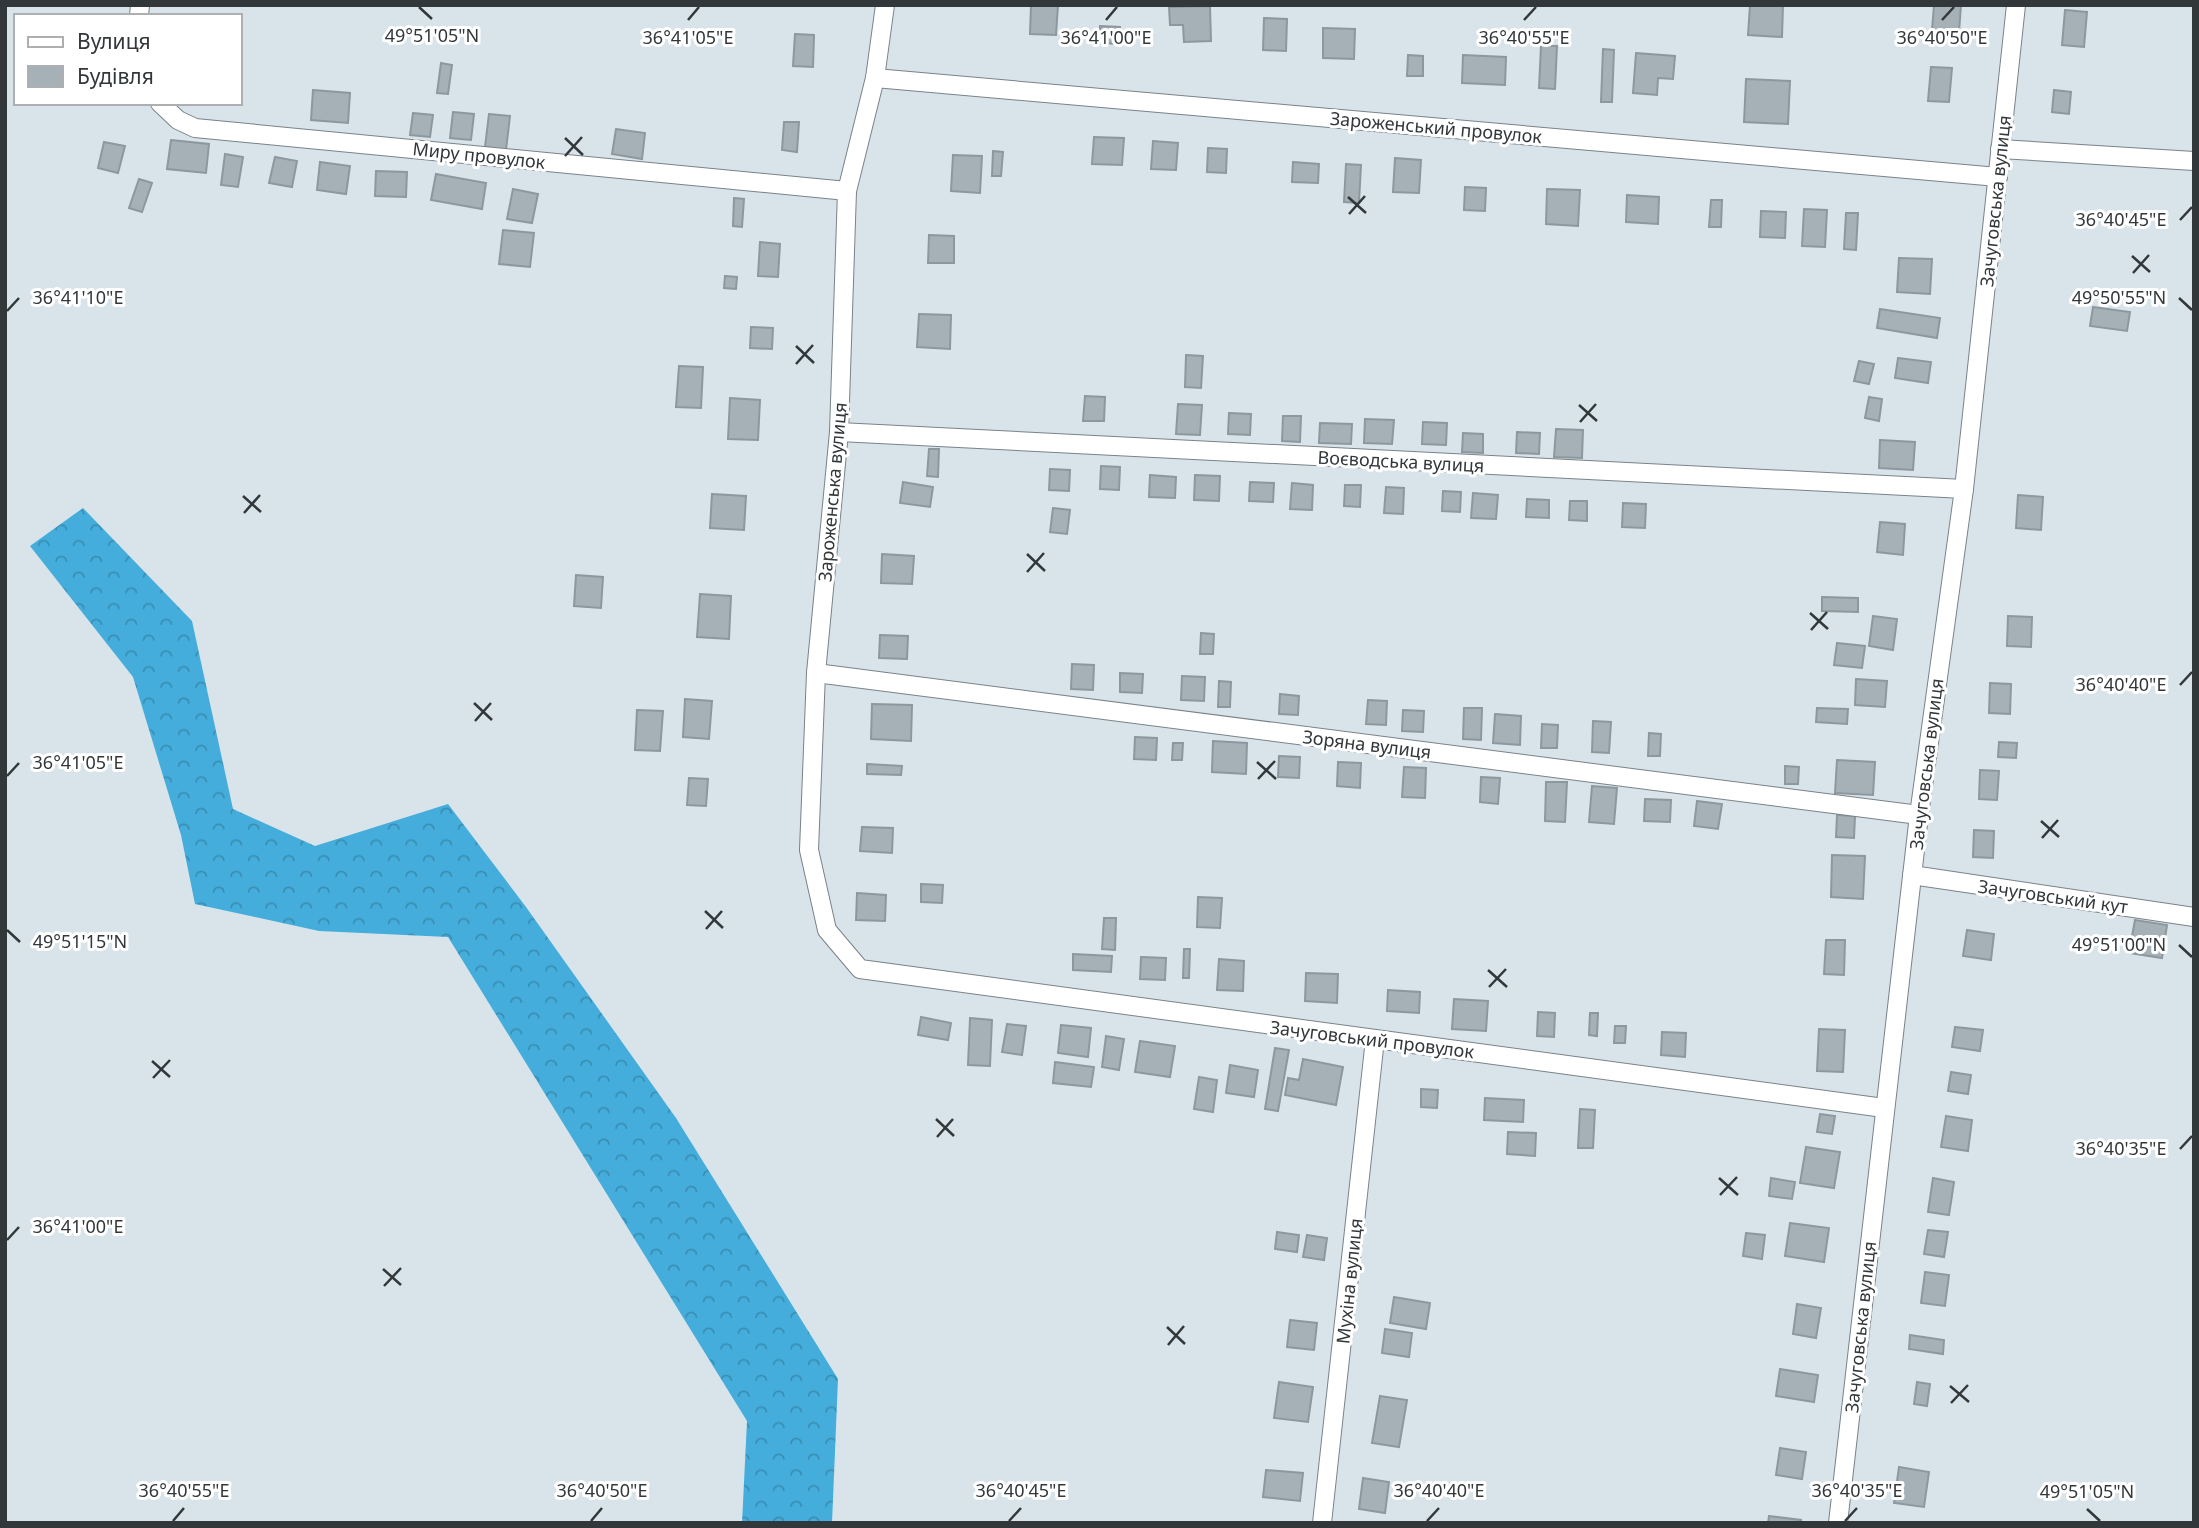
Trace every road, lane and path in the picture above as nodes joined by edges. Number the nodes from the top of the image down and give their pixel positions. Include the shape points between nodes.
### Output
1 (885, 5) edge
2 (2016, 5) edge
3 (875, 78) junction
4 (162, 105) edge
5 (2000, 149) junction
6 (2194, 161) edge
7 (1998, 177) junction
8 (847, 191) junction
9 (839, 432) junction
10 (1964, 489) junction
11 (816, 673) junction
12 (1919, 815) junction
13 (1912, 875) junction
14 (2194, 917) edge
15 (860, 969) joint
16 (1375, 1039) junction
17 (1884, 1108) junction
18 (1322, 1523) edge
19 (1838, 1523) edge

1 - 3 street, Зароженська вулиця
2 - 5 street, Зачуговська вулиця
3 - 7 street, Зароженський провулок
3 - 8 street, Зароженська вулиця
4 - 8 street, Миру провулок via 195,128
5 - 6 street
5 - 7 street, Зачуговська вулиця
7 - 10 street, Зачуговська вулиця
8 - 9 street, Зароженська вулиця
9 - 10 street, Воєводська вулиця
9 - 11 street, Зароженська вулиця
10 - 12 street, Зачуговська вулиця
11 - 12 street, Зоряна вулиця
11 - 15 street, Зароженська вулиця via 808,850 827,930
12 - 13 street, Зачуговська вулиця
13 - 14 street, Зачуговський кут
13 - 17 street, Зачуговська вулиця
15 - 16 street, Зачуговський провулок
16 - 17 street, Зачуговський провулок
16 - 18 street, Мухіна вулиця
17 - 19 street, Зачуговська вулиця

